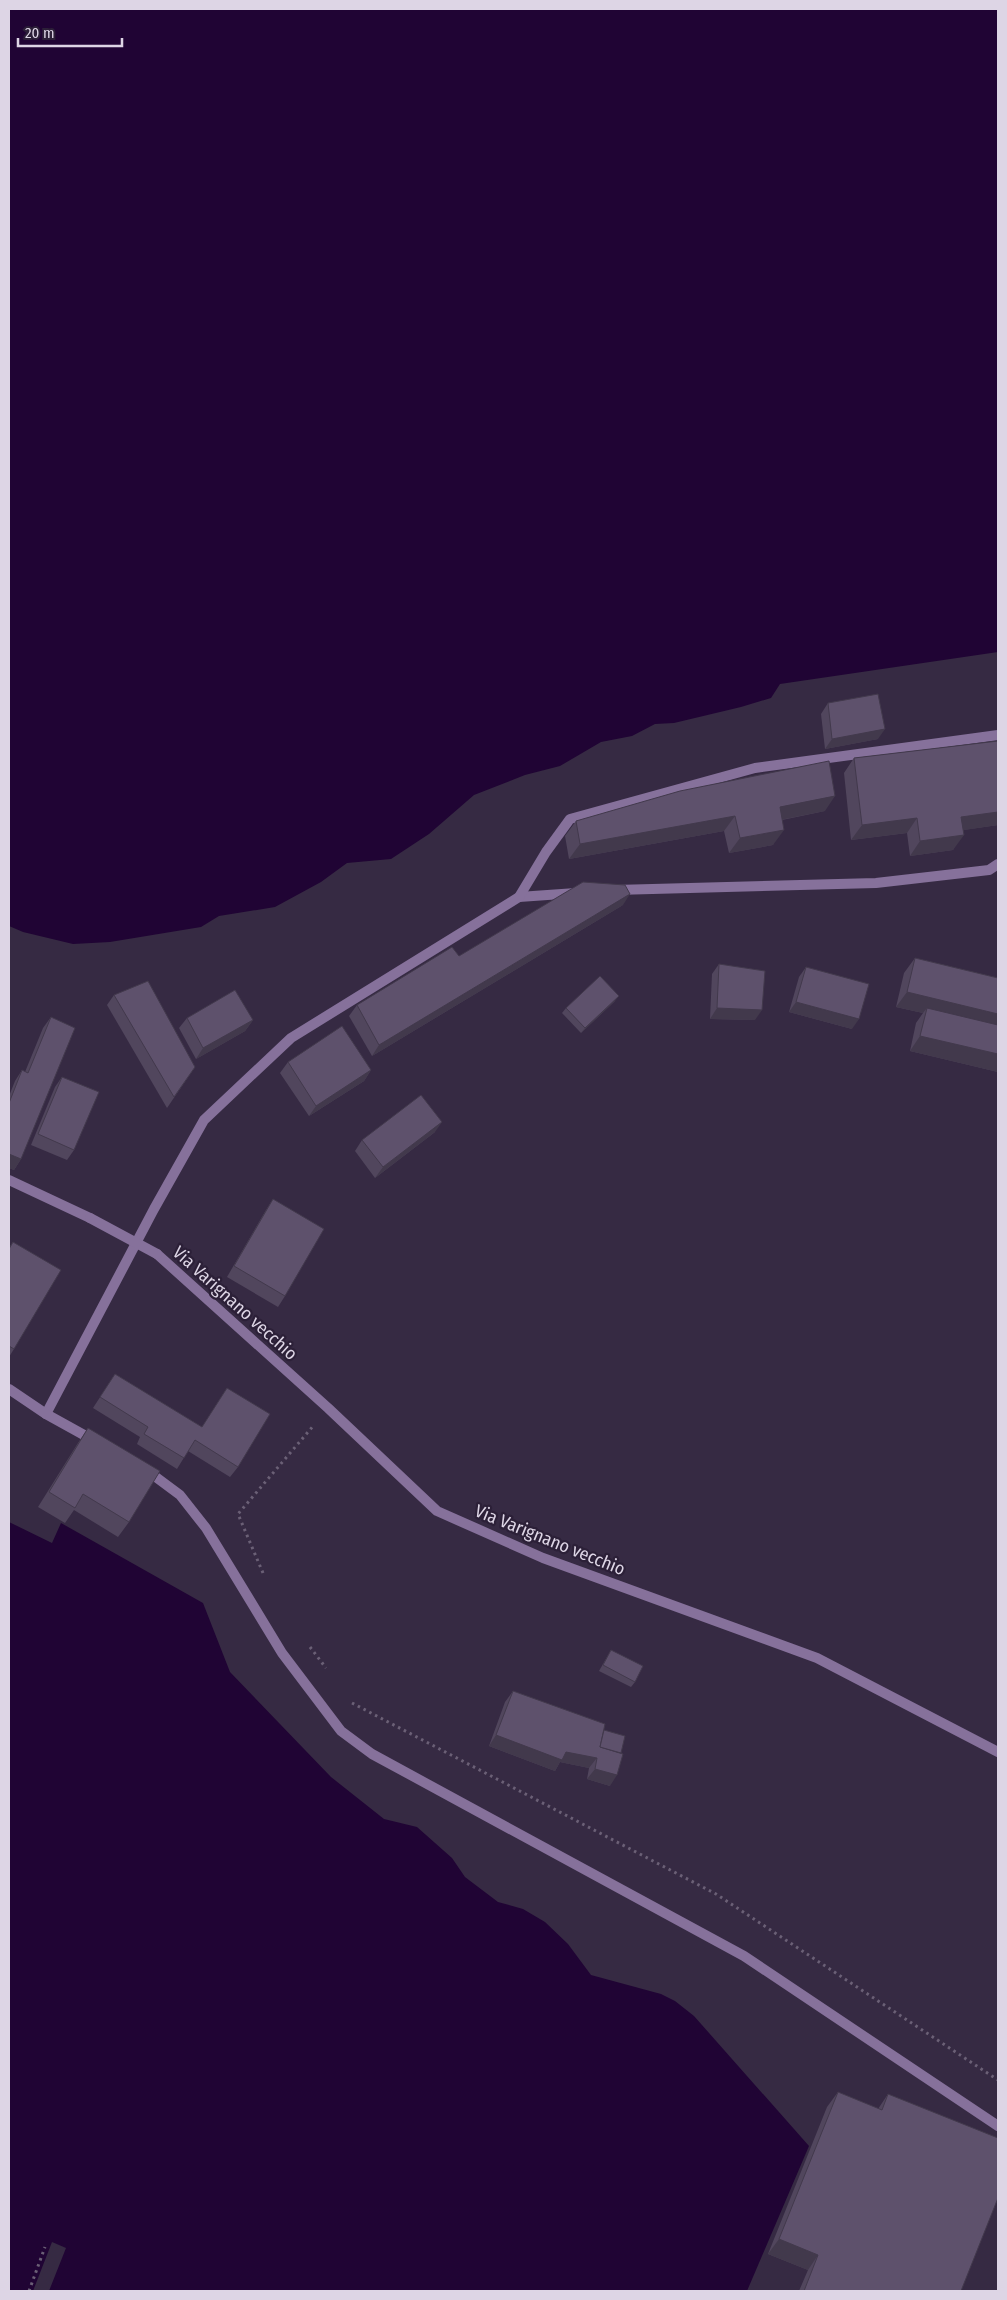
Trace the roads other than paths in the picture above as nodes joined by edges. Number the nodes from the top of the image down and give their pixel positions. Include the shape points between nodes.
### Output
1 (998, 735) edge
2 (998, 864) edge
3 (607, 891) edge
4 (588, 892) edge
5 (520, 897) junction
6 (9, 1180) edge
7 (9, 1389) edge
8 (46, 1414) junction
9 (102, 1445) edge
10 (135, 1463) edge
11 (998, 1752) edge
12 (998, 2126) edge

1 - 5 street via 756,768 570,819
2 - 3 street via 989,870 876,883
4 - 5 street
5 - 8 street via 291,1038 204,1120
6 - 11 street, Via Varignano vecchio, bridge via 157,1254 438,1511 543,1558 817,1658
7 - 8 street
8 - 9 street
10 - 12 street via 180,1495 206,1528 282,1653 341,1731 372,1754 744,1956

